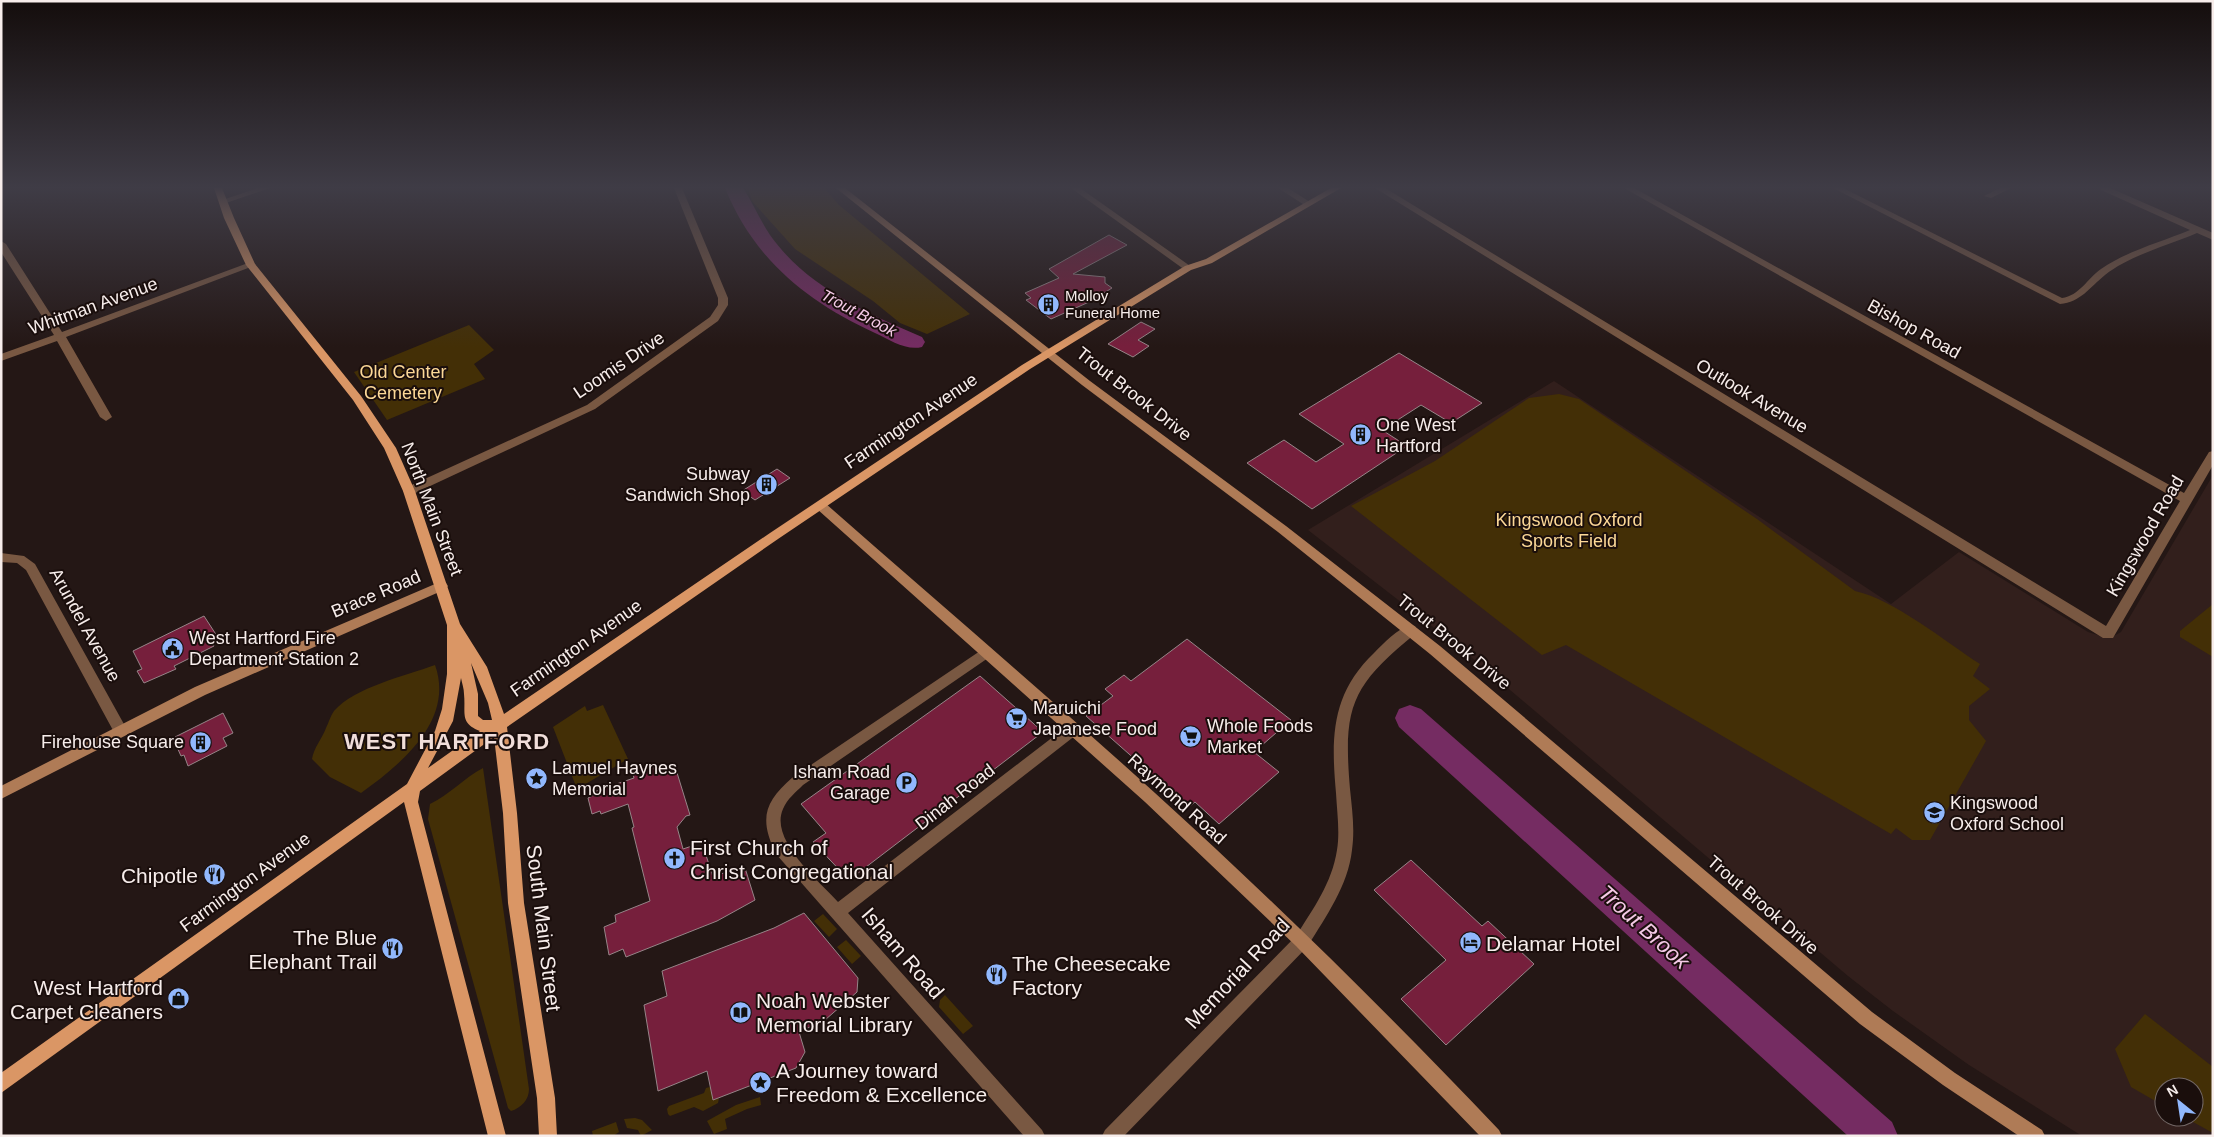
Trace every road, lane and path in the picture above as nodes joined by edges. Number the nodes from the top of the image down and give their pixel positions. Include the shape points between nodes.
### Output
1 (240, 241) edge
2 (700, 241) edge
3 (907, 241) edge
4 (1150, 241) edge
5 (1230, 241) edge
6 (1465, 241) edge
7 (1723, 241) edge
8 (1942, 241) edge
9 (2172, 241) edge
10 (1, 244) edge
11 (251, 264) junction
12 (1188, 268) junction
13 (60, 336) junction
14 (1049, 353) junction
15 (1, 358) edge
16 (106, 417) dead end
17 (2213, 455) edge
18 (409, 491) junction
19 (2185, 499) junction
20 (821, 506) junction
21 (1, 557) edge
22 (442, 586) junction
23 (454, 625) junction
24 (1410, 630) junction
25 (2108, 634) joint
26 (986, 652) junction
27 (500, 724) junction
28 (120, 730) junction
29 (1071, 731) junction
30 (412, 788) junction
31 (1, 792) edge
32 (838, 911) junction
33 (1302, 941) junction
34 (1, 1084) edge
35 (497, 1136) edge
36 (548, 1136) edge
37 (1036, 1136) edge
38 (1111, 1136) edge
39 (1493, 1136) edge
40 (2036, 1136) edge

1 - 11 main road, North Main Street
2 - 18 street, Loomis Drive via 723,298 723,305 706,327 591,407
3 - 14 main road, Trout Brook Drive
4 - 12 street
5 - 12 main road, Farmington Avenue via 1200,256
6 - 25 street, Outlook Avenue
7 - 19 street, Bishop Road
8 - 9 street via 2060,301 2076,297 2106,270
10 - 13 street
11 - 13 street, Whitman Avenue
11 - 18 main road, North Main Street via 386,441
12 - 14 main road, Farmington Avenue
13 - 15 street, Whitman Avenue
13 - 16 street
14 - 20 main road, Farmington Avenue
14 - 24 main road, Trout Brook Drive
17 - 19 street, Kingswood Road
18 - 22 main road, North Main Street
19 - 25 street, Kingswood Road
20 - 26 main road, Raymond Road
20 - 27 main road, Farmington Avenue
21 - 28 street, Arundel Avenue via 20,559 31,567
22 - 23 main road, North Main Street
22 - 28 main road, Brace Road via 269,660
23 - 27 main road, North Main Street via 480,667 495,702
23 - 27 main road via 471,694 471,717 482,726
23 - 30 main road, North Main Street via 455,679 446,721
24 - 33 street, Memorial Road via 1369,665 1357,681 1341,718 1339,752 1345,816 1344,858 1334,887
24 - 40 main road, Trout Brook Drive via 1866,1018 1956,1085
26 - 29 main road, Raymond Road
26 - 32 street, Isham Road via 798,781 778,801 772,819 781,849
27 - 30 main road, Farmington Avenue
27 - 36 main road, South Main Street via 516,903 546,1098
28 - 31 main road, Brace Road
29 - 32 street, Dinah Road
29 - 33 main road, Raymond Road via 1150,798
30 - 34 main road, Farmington Avenue
30 - 35 main road via 412,812
32 - 37 street, Isham Road
33 - 38 street, Memorial Road
33 - 39 main road, Raymond Road

